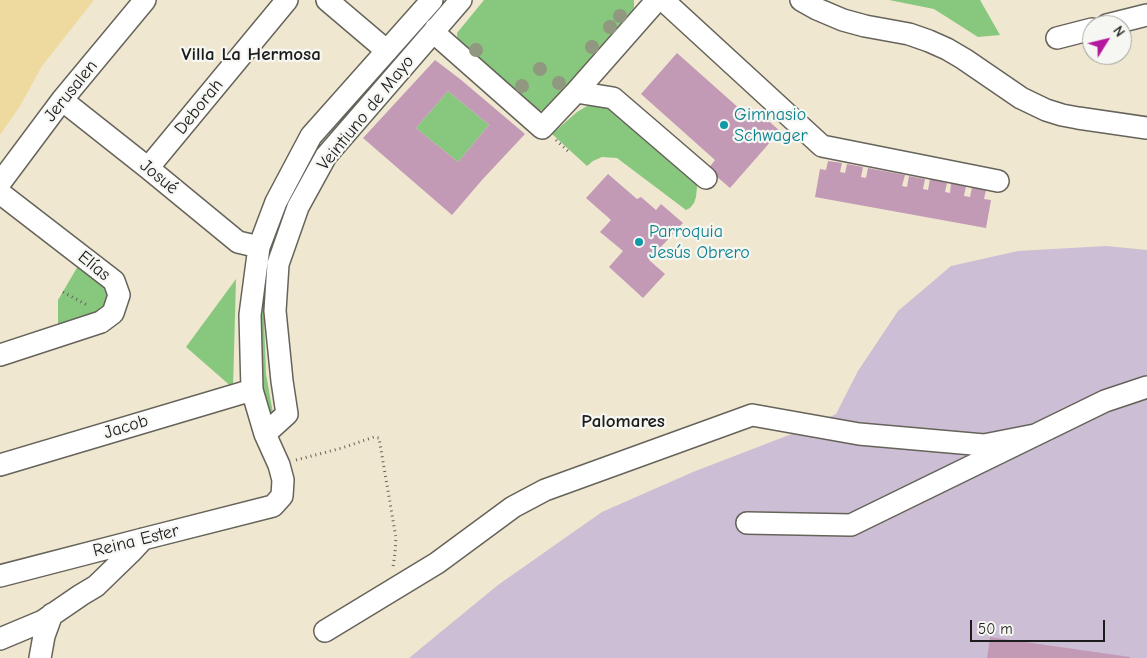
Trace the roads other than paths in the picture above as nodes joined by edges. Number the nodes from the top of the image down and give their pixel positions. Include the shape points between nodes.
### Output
1 (145, 0) edge
2 (287, 0) edge
3 (327, 0) edge
4 (432, 0) edge
5 (461, 0) edge
6 (657, 0) edge
7 (663, 0) edge
8 (801, 0) edge
9 (1147, 14) edge
10 (1132, 18) edge
11 (435, 29) junction
12 (1082, 32) edge
13 (1057, 38) dead end
14 (387, 51) junction
15 (576, 92) junction
16 (62, 100) junction
17 (1147, 128) edge
18 (148, 168) junction
19 (706, 178) dead end
20 (998, 181) dead end
21 (0, 183) edge
22 (0, 193) edge
23 (259, 247) junction
24 (0, 355) edge
25 (1147, 387) edge
26 (252, 390) junction
27 (265, 434) junction
28 (1035, 435) junction
29 (0, 465) edge
30 (273, 506) joint
31 (747, 522) dead end
32 (143, 539) junction
33 (0, 576) edge
34 (52, 614) junction
35 (325, 631) dead end
36 (0, 639) edge
37 (40, 658) edge

1 - 16 street, Jerusalen
2 - 18 street, Deborah
3 - 14 street
4 - 14 street, Veintiuno de Mayo
5 - 11 street, Veintiuno de Mayo
6 - 15 street
7 - 20 street via 822,146
8 - 17 street via 843,20 929,41 1046,110
9 - 10 street
11 - 15 street via 440,38 542,128
11 - 27 street, Veintiuno de Mayo via 326,156 298,206 278,264 275,311 286,414
12 - 13 street
14 - 23 street, Veintiuno de Mayo via 312,136 276,202
15 - 19 street via 613,98
16 - 18 street, Josué
16 - 21 street, Jerusalen
18 - 23 street, Josué via 238,242
22 - 24 street, Elías via 114,281 118,295 113,313 101,322
23 - 26 street, Veintiuno de Mayo via 250,316
25 - 28 street via 1105,400
26 - 27 street, Veintiuno de Mayo
26 - 29 street, Jacob
27 - 30 street, Veintiuno de Mayo via 283,480 282,496
28 - 31 street via 851,525
28 - 35 street via 984,444 859,434 752,414 545,490 513,507 437,563
30 - 32 street, Reina Ester
32 - 33 street, Reina Ester
32 - 34 street via 96,586
34 - 36 street
34 - 37 street

